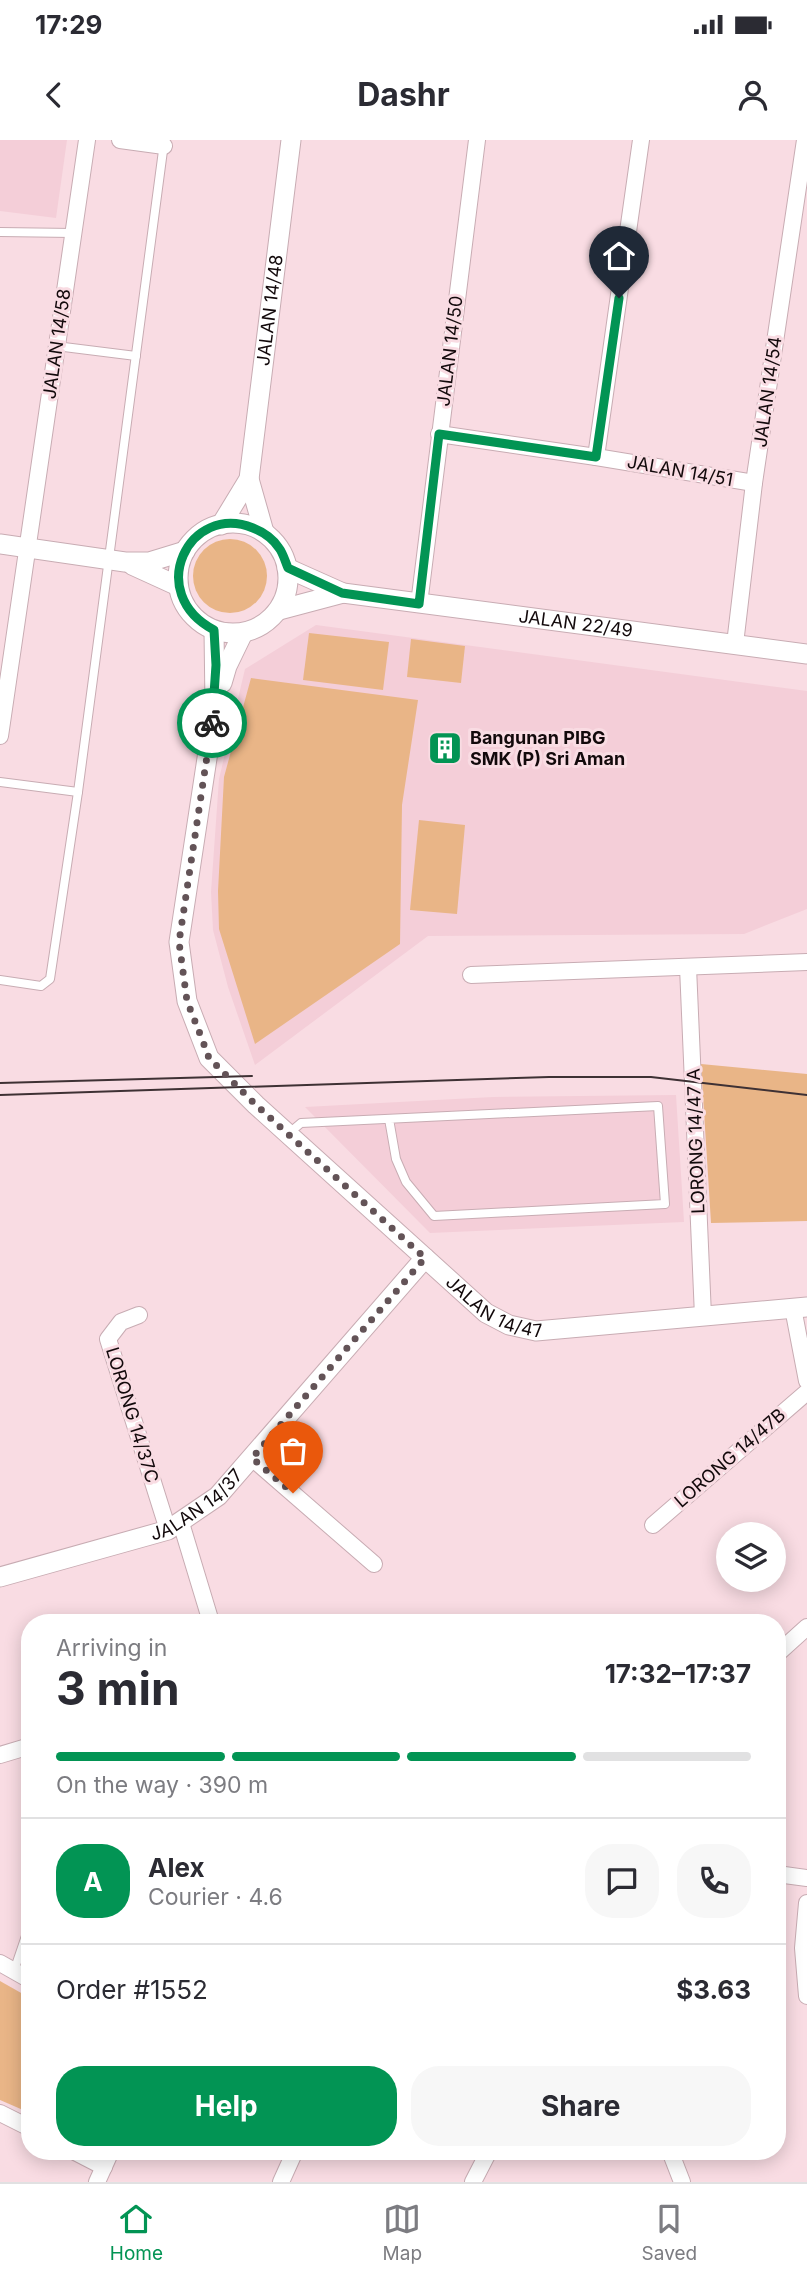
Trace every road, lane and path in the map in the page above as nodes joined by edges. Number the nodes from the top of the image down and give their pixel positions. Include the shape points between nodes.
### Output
1 (87, 140) edge
2 (120, 140) edge
3 (291, 140) edge
4 (477, 140) edge
5 (641, 140) edge
6 (805, 140) edge
7 (164, 143) edge
8 (804, 174) edge
9 (0, 232) edge
10 (73, 233) junction
11 (57, 346) junction
12 (136, 356) junction
13 (439, 434) junction
14 (596, 457) junction
15 (249, 479) junction
16 (754, 483) junction
17 (220, 525) junction
18 (264, 532) junction
19 (0, 544) edge
20 (27, 547) junction
21 (185, 551) junction
22 (117, 560) junction
23 (288, 568) junction
24 (178, 586) junction
25 (342, 593) junction
26 (419, 604) junction
27 (279, 610) junction
28 (214, 630) junction
29 (243, 632) junction
30 (735, 644) junction
31 (807, 654) edge
32 (215, 706) junction
33 (0, 736) edge
34 (0, 782) edge
35 (78, 792) junction
36 (807, 962) edge
37 (688, 967) junction
38 (471, 975) dead end
39 (0, 981) edge
40 (389, 1119) junction
41 (288, 1134) junction
42 (425, 1258) junction
43 (800, 1307) edge
44 (139, 1315) dead end
45 (703, 1316) junction
46 (807, 1381) edge
47 (807, 1392) edge
48 (252, 1458) junction
49 (653, 1525) dead end
50 (174, 1526) junction
51 (374, 1564) dead end
52 (0, 1577) edge
53 (208, 1614) edge
54 (807, 1627) edge
55 (786, 1646) edge
56 (21, 1749) edge
57 (0, 1755) edge
58 (786, 1875) edge
59 (807, 1878) edge
60 (807, 1903) edge
61 (21, 1941) edge
62 (7, 1967) edge
63 (807, 1996) edge
64 (0, 2113) edge
65 (21, 2124) edge
66 (84, 2160) edge
67 (291, 2160) edge
68 (484, 2160) edge
69 (673, 2160) edge
70 (101, 2175) edge
71 (281, 2182) edge
72 (473, 2182) edge
73 (682, 2182) edge

1 - 10 street, JALAN 14/58
2 - 7 street
3 - 15 street, JALAN 14/48
4 - 13 street, JALAN 14/50
5 - 14 street
6 - 8 street, JALAN 14/54
7 - 12 lane
8 - 16 street, JALAN 14/54
9 - 10 lane
10 - 11 street, JALAN 14/58
11 - 12 lane
11 - 20 street, JALAN 14/58
12 - 22 lane
13 - 14 street, JALAN 14/51
13 - 26 street, JALAN 14/50
14 - 16 street, JALAN 14/51
15 - 17 street, JALAN 14/48
15 - 18 street, JALAN 14/48
16 - 30 street, JALAN 14/54
17 - 18 street via 243,524
17 - 21 street via 200,534
18 - 23 street via 279,548
19 - 20 street
20 - 22 street
20 - 33 street, JALAN 14/58
21 - 22 street via 149,562
21 - 24 street
22 - 24 street
22 - 35 lane
23 - 25 street, JALAN 22/49
23 - 27 street via 287,590
24 - 28 street via 190,612
25 - 26 street, JALAN 22/49
25 - 27 street, JALAN 22/49
26 - 30 street, JALAN 22/49
27 - 29 street via 263,625
28 - 29 street
28 - 32 street, JALAN 14/47
29 - 32 street, JALAN 14/47 via 226,666
30 - 31 street, JALAN 22/49
32 - 41 street, JALAN 14/47 via 179,942 187,1001 209,1058
34 - 35 lane
35 - 39 lane via 50,979 41,986
36 - 37 street
37 - 38 street
37 - 45 street, LORONG 14/47 A
40 - 40 lane via 658,1106 665,1204 434,1216 406,1182 396,1159
40 - 41 lane via 301,1123
41 - 42 street, JALAN 14/47
42 - 45 street, JALAN 14/47 via 486,1313 522,1329
42 - 48 street, JALAN 14/37
43 - 45 street, JALAN 14/47
43 - 46 street
44 - 50 street, LORONG 14/37C via 121,1322 108,1339
47 - 49 street, LORONG 14/47B
48 - 50 street, JALAN 14/37 via 218,1496
48 - 51 street
50 - 52 street, JALAN 14/37
50 - 53 street
54 - 55 street
56 - 57 street
58 - 59 street
60 - 63 street via 803,1948
61 - 62 lane
64 - 65 street
66 - 70 street
67 - 71 street
68 - 72 street
69 - 73 street

